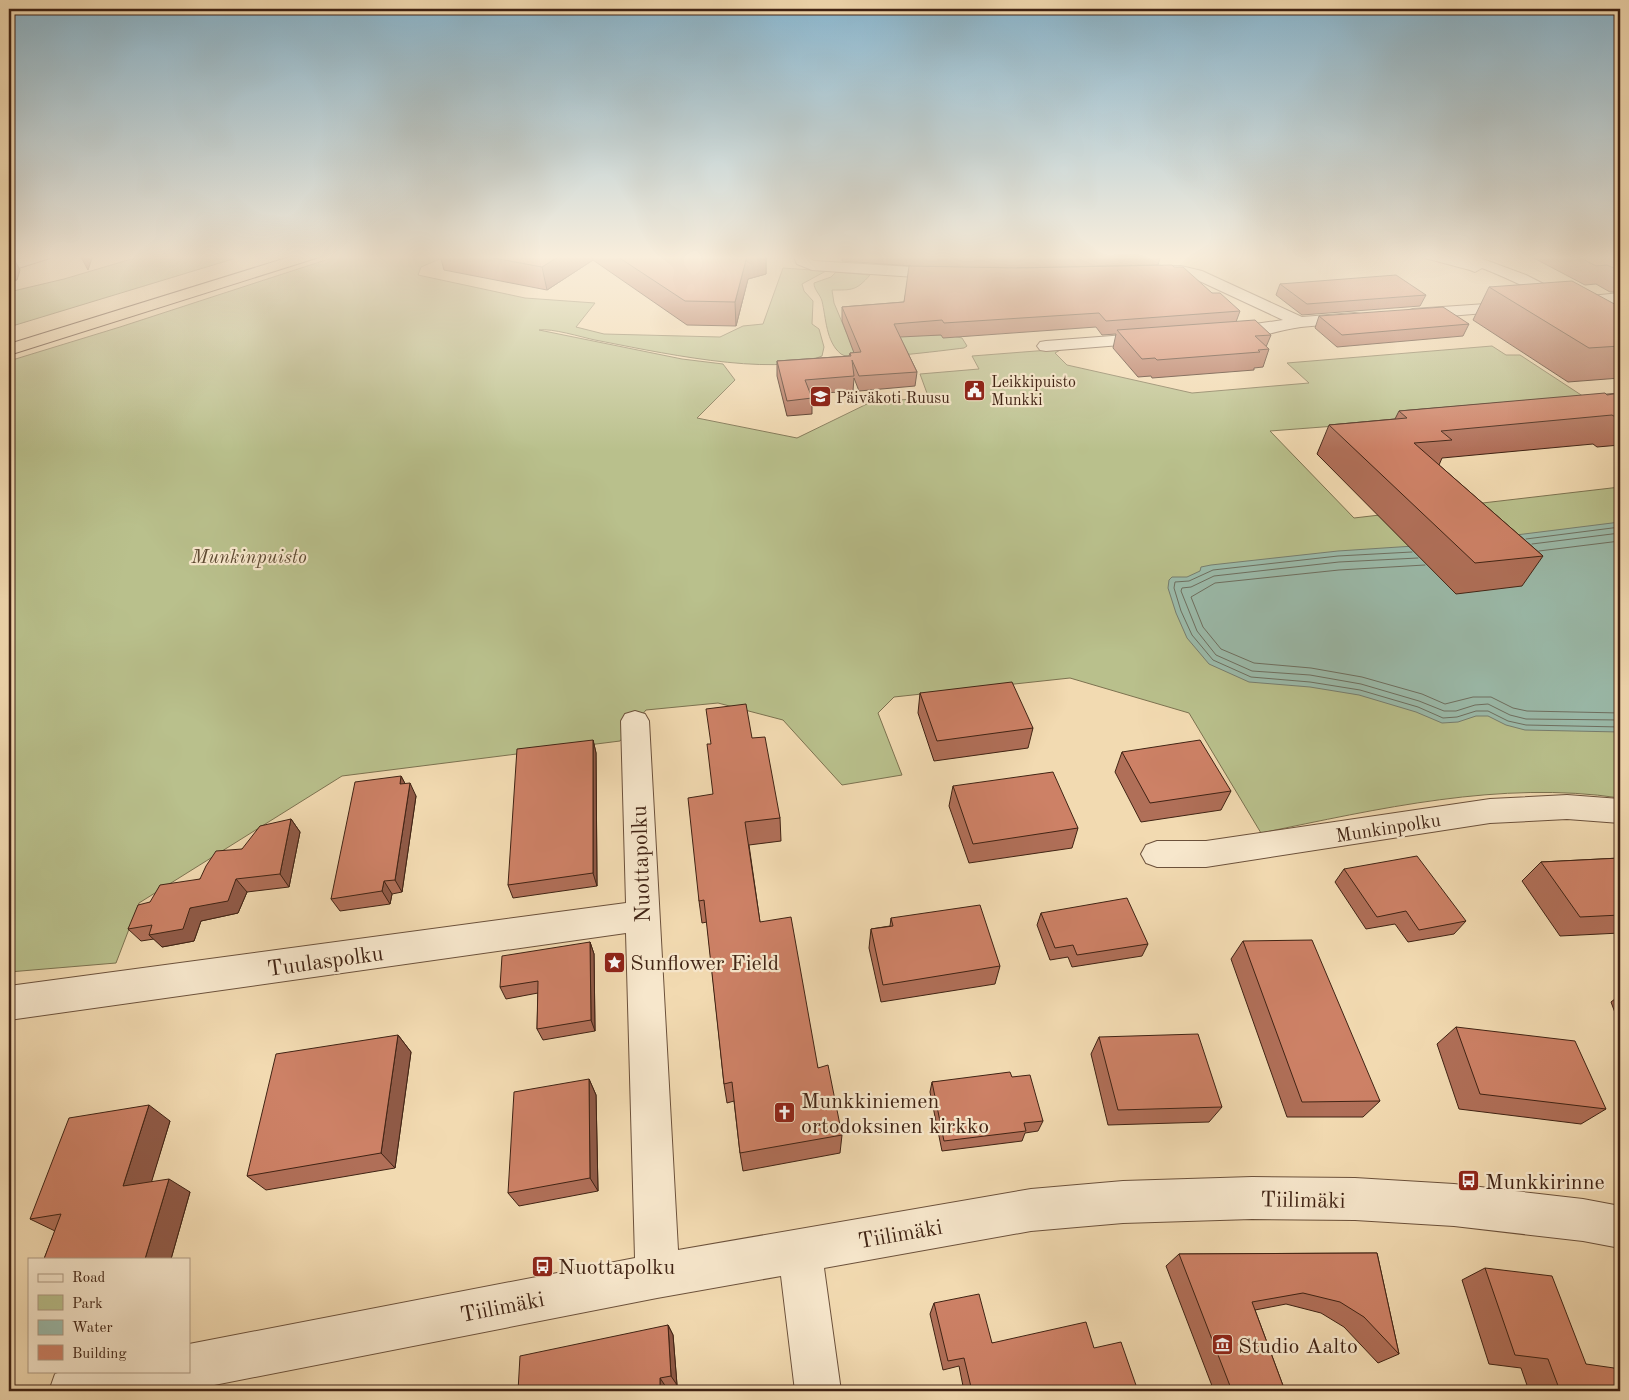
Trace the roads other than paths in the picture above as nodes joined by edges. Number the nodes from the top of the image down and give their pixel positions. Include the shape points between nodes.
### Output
1 (56, 320) edge
2 (103, 320) edge
3 (1296, 320) edge
4 (1323, 320) edge
5 (1600, 320) edge
6 (1300, 322) junction
7 (1620, 332) edge
8 (1213, 334) edge
9 (9, 335) edge
10 (1165, 337) edge
11 (1046, 346) dead end
12 (9, 350) edge
13 (636, 721) dead end
14 (1620, 811) edge
15 (1157, 854) dead end
16 (643, 930) junction
17 (9, 1003) edge
18 (1620, 1227) edge
19 (800, 1250) junction
20 (657, 1276) junction
21 (190, 1367) edge
22 (164, 1372) edge
23 (72, 1391) edge
24 (818, 1391) edge

1 - 9 highway
2 - 12 highway
3 - 6 street
4 - 6 street
5 - 7 street
6 - 8 street via 1261,330
10 - 11 street
13 - 16 street, Nuottapolku
14 - 15 street, Munkinpolku via 1567,807 1490,811 1206,854
16 - 17 street, Tuulaspolku
16 - 20 street, Nuottapolku
18 - 19 street, Tiilimäki via 1454,1205 1242,1198 1123,1202 1031,1210
19 - 20 street, Tiilimäki
19 - 24 street
20 - 21 street, Tiilimäki
22 - 23 street

